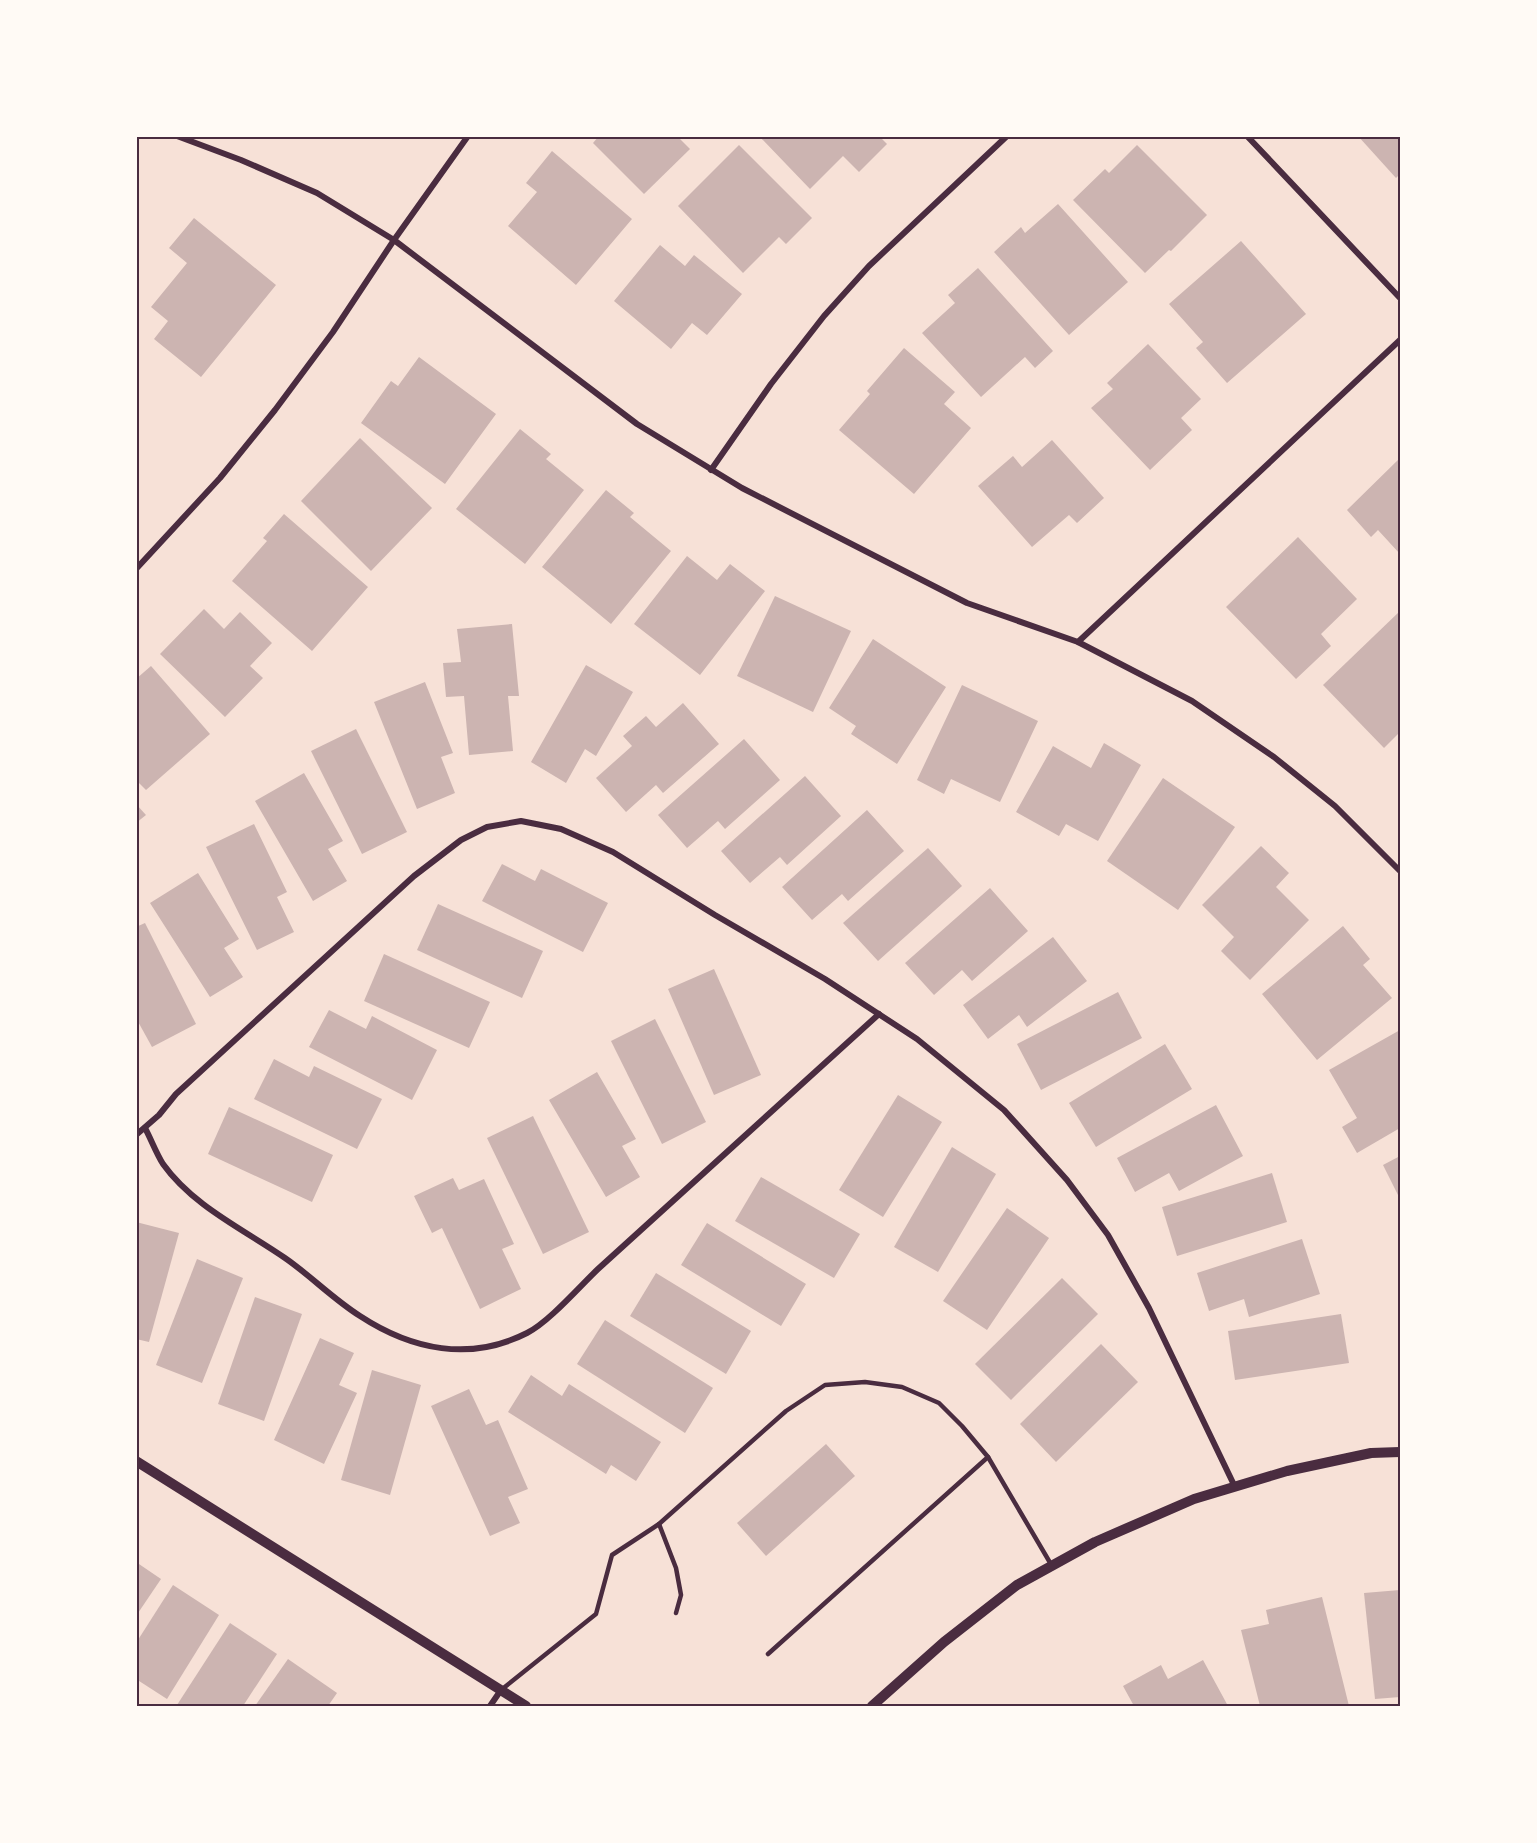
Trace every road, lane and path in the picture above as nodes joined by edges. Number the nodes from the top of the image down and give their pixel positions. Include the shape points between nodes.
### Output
1 (177, 136) edge
2 (468, 136) edge
3 (1006, 136) edge
4 (1247, 136) edge
5 (394, 240) junction
6 (1401, 298) edge
7 (1401, 340) edge
8 (711, 470) junction
9 (136, 569) edge
10 (1078, 642) junction
11 (1401, 872) edge
12 (879, 1014) junction
13 (145, 1128) junction
14 (136, 1135) edge
15 (1401, 1452) edge
16 (988, 1457) junction
17 (136, 1461) edge
18 (1235, 1487) junction
19 (659, 1524) junction
20 (1052, 1566) junction
21 (676, 1613) dead end
22 (768, 1654) dead end
23 (501, 1690) junction
24 (490, 1707) edge
25 (526, 1707) edge
26 (872, 1707) edge

1 - 5 street via 317,193
2 - 5 street
3 - 8 street via 861,274 771,384
4 - 6 street
5 - 8 street via 637,424
5 - 9 street via 275,410 220,478
7 - 10 street
8 - 10 street via 967,603
10 - 11 street via 1192,701 1274,757 1335,806
12 - 13 street via 613,852 561,829 521,821 487,827 461,840 414,876 176,1094
12 - 13 street via 556,1310 529,1332 489,1347 447,1350 402,1340 359,1316 305,1272 189,1194 163,1164
12 - 18 street via 918,1040 1004,1110 1067,1180 1108,1235 1149,1308
13 - 14 street
15 - 18 street via 1371,1453 1287,1470
16 - 19 lane via 939,1403 902,1387 865,1382 825,1385 786,1411
16 - 20 lane
16 - 22 lane
17 - 23 street
18 - 20 street via 1194,1499 1095,1542
19 - 21 lane via 676,1568 681,1595
19 - 23 lane via 612,1555 596,1614
20 - 26 street via 1017,1585 953,1635
23 - 24 street
23 - 25 street

